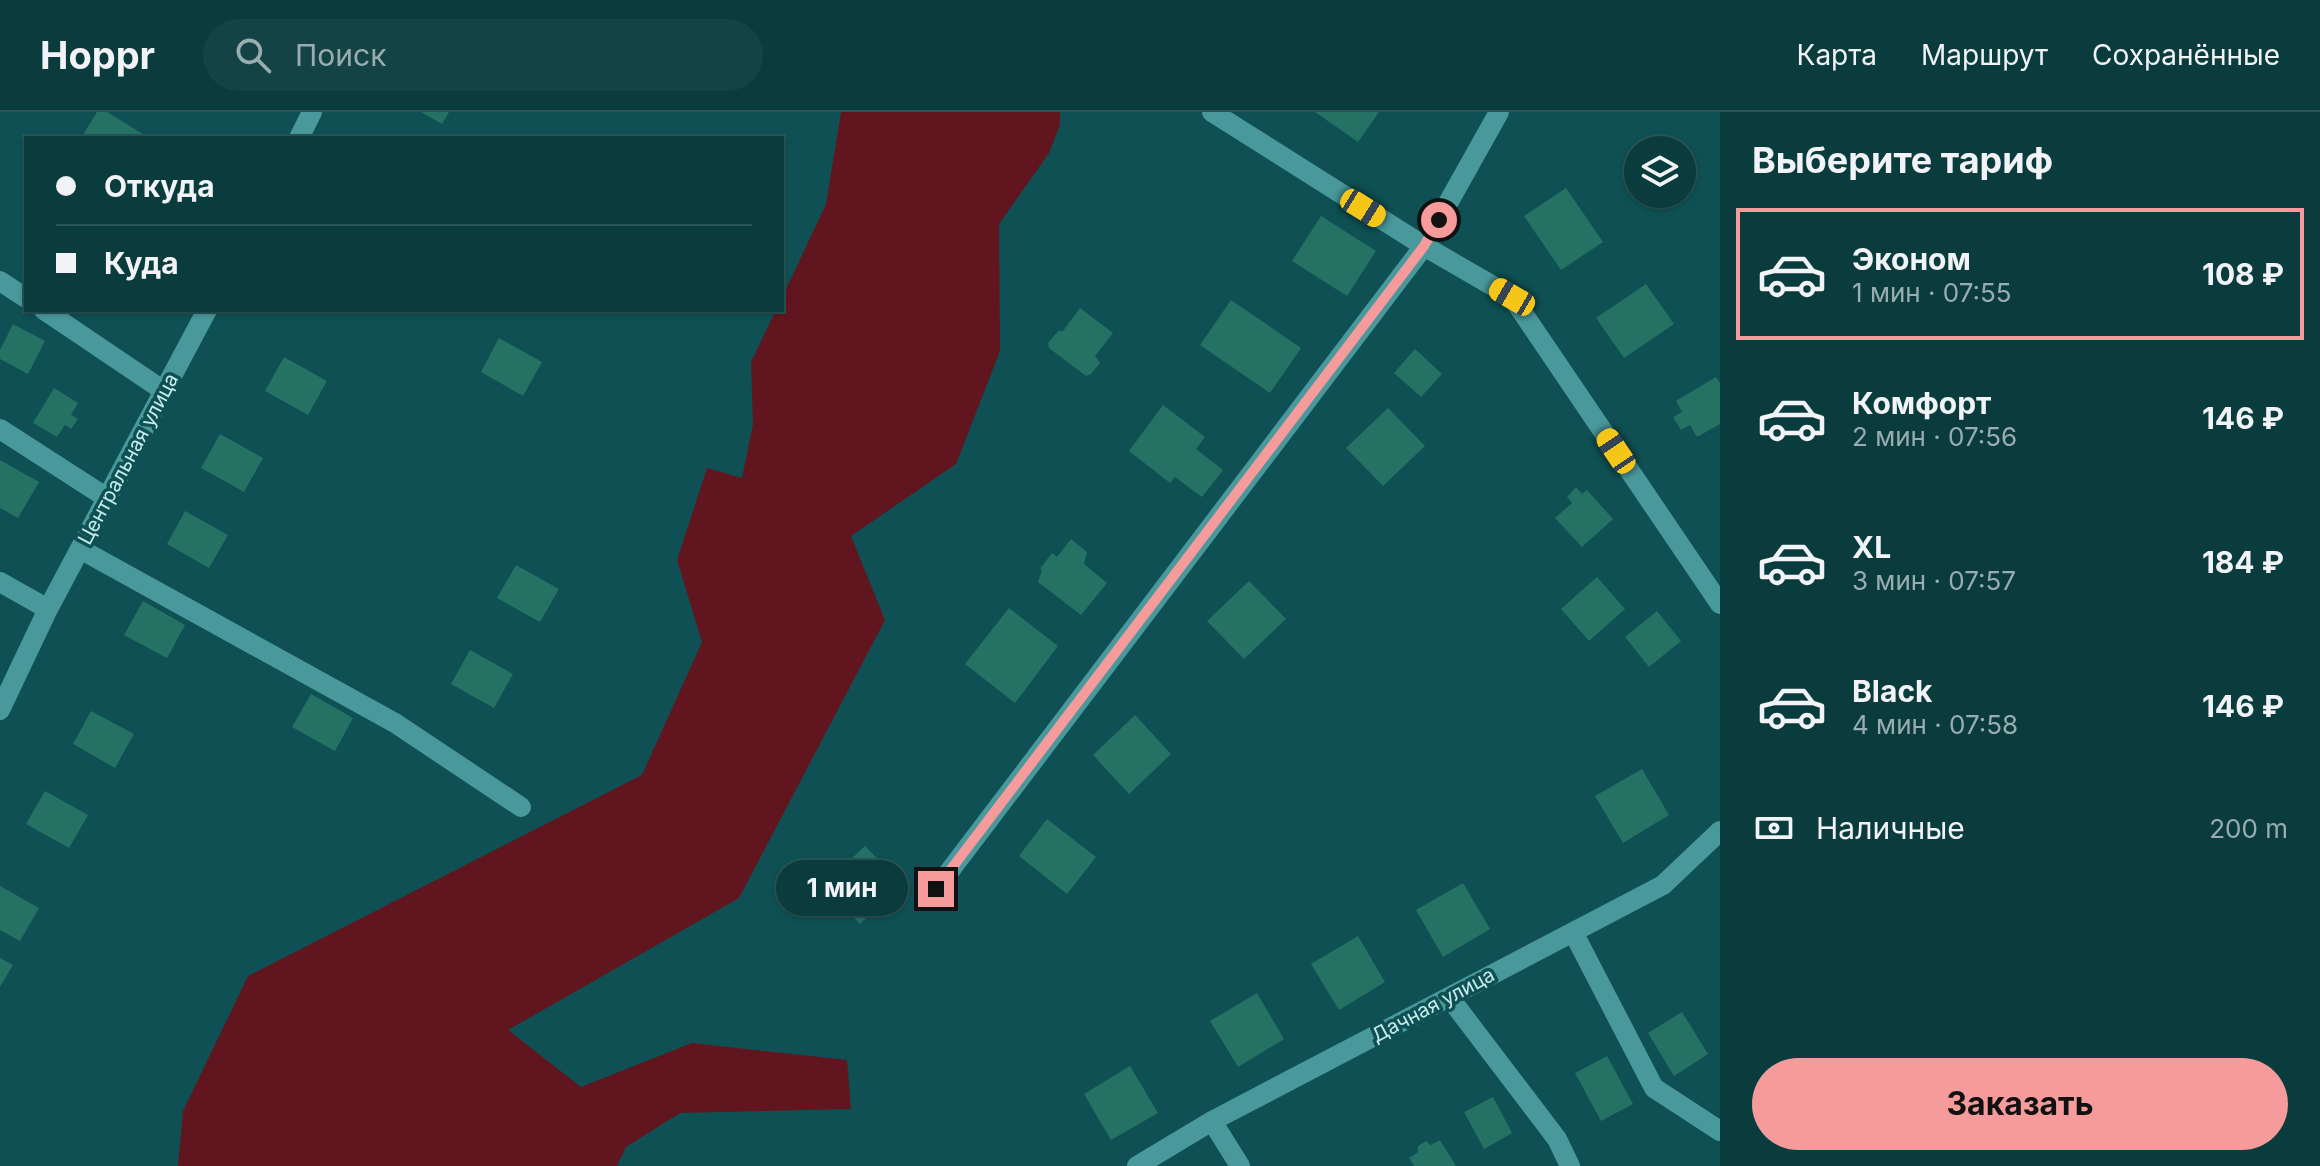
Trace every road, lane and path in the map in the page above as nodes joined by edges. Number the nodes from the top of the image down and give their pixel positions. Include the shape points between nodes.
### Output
1 (312, 112) edge
2 (1212, 112) edge
3 (1499, 112) edge
4 (300, 136) edge
5 (1424, 246) junction
6 (0, 281) edge
7 (24, 297) edge
8 (47, 312) edge
9 (206, 312) edge
10 (164, 391) junction
11 (0, 429) edge
12 (107, 498) junction
13 (80, 549) junction
14 (0, 582) edge
15 (1720, 604) edge
16 (48, 609) junction
17 (0, 710) edge
18 (521, 807) dead end
19 (1720, 831) edge
20 (936, 889) dead end
21 (1573, 932) junction
22 (1449, 997) junction
23 (1212, 1121) junction
24 (1720, 1131) edge
25 (1137, 1166) edge
26 (1240, 1166) edge
27 (1570, 1166) edge

1 - 4 street
2 - 5 street
3 - 5 street
5 - 15 street via 1512,297
5 - 20 street
6 - 7 street
8 - 10 street
9 - 10 street, Центральная улица
10 - 12 street, Центральная улица
11 - 12 street
12 - 13 street, Центральная улица
13 - 16 street, Центральная улица
13 - 18 street via 395,723
14 - 16 street
16 - 17 street, Центральная улица
19 - 21 street, Дачная улица via 1663,885
21 - 22 street, Дачная улица
21 - 24 street via 1654,1088
22 - 23 street, Дачная улица
22 - 27 street via 1557,1139
23 - 25 street, Дачная улица
23 - 26 street

